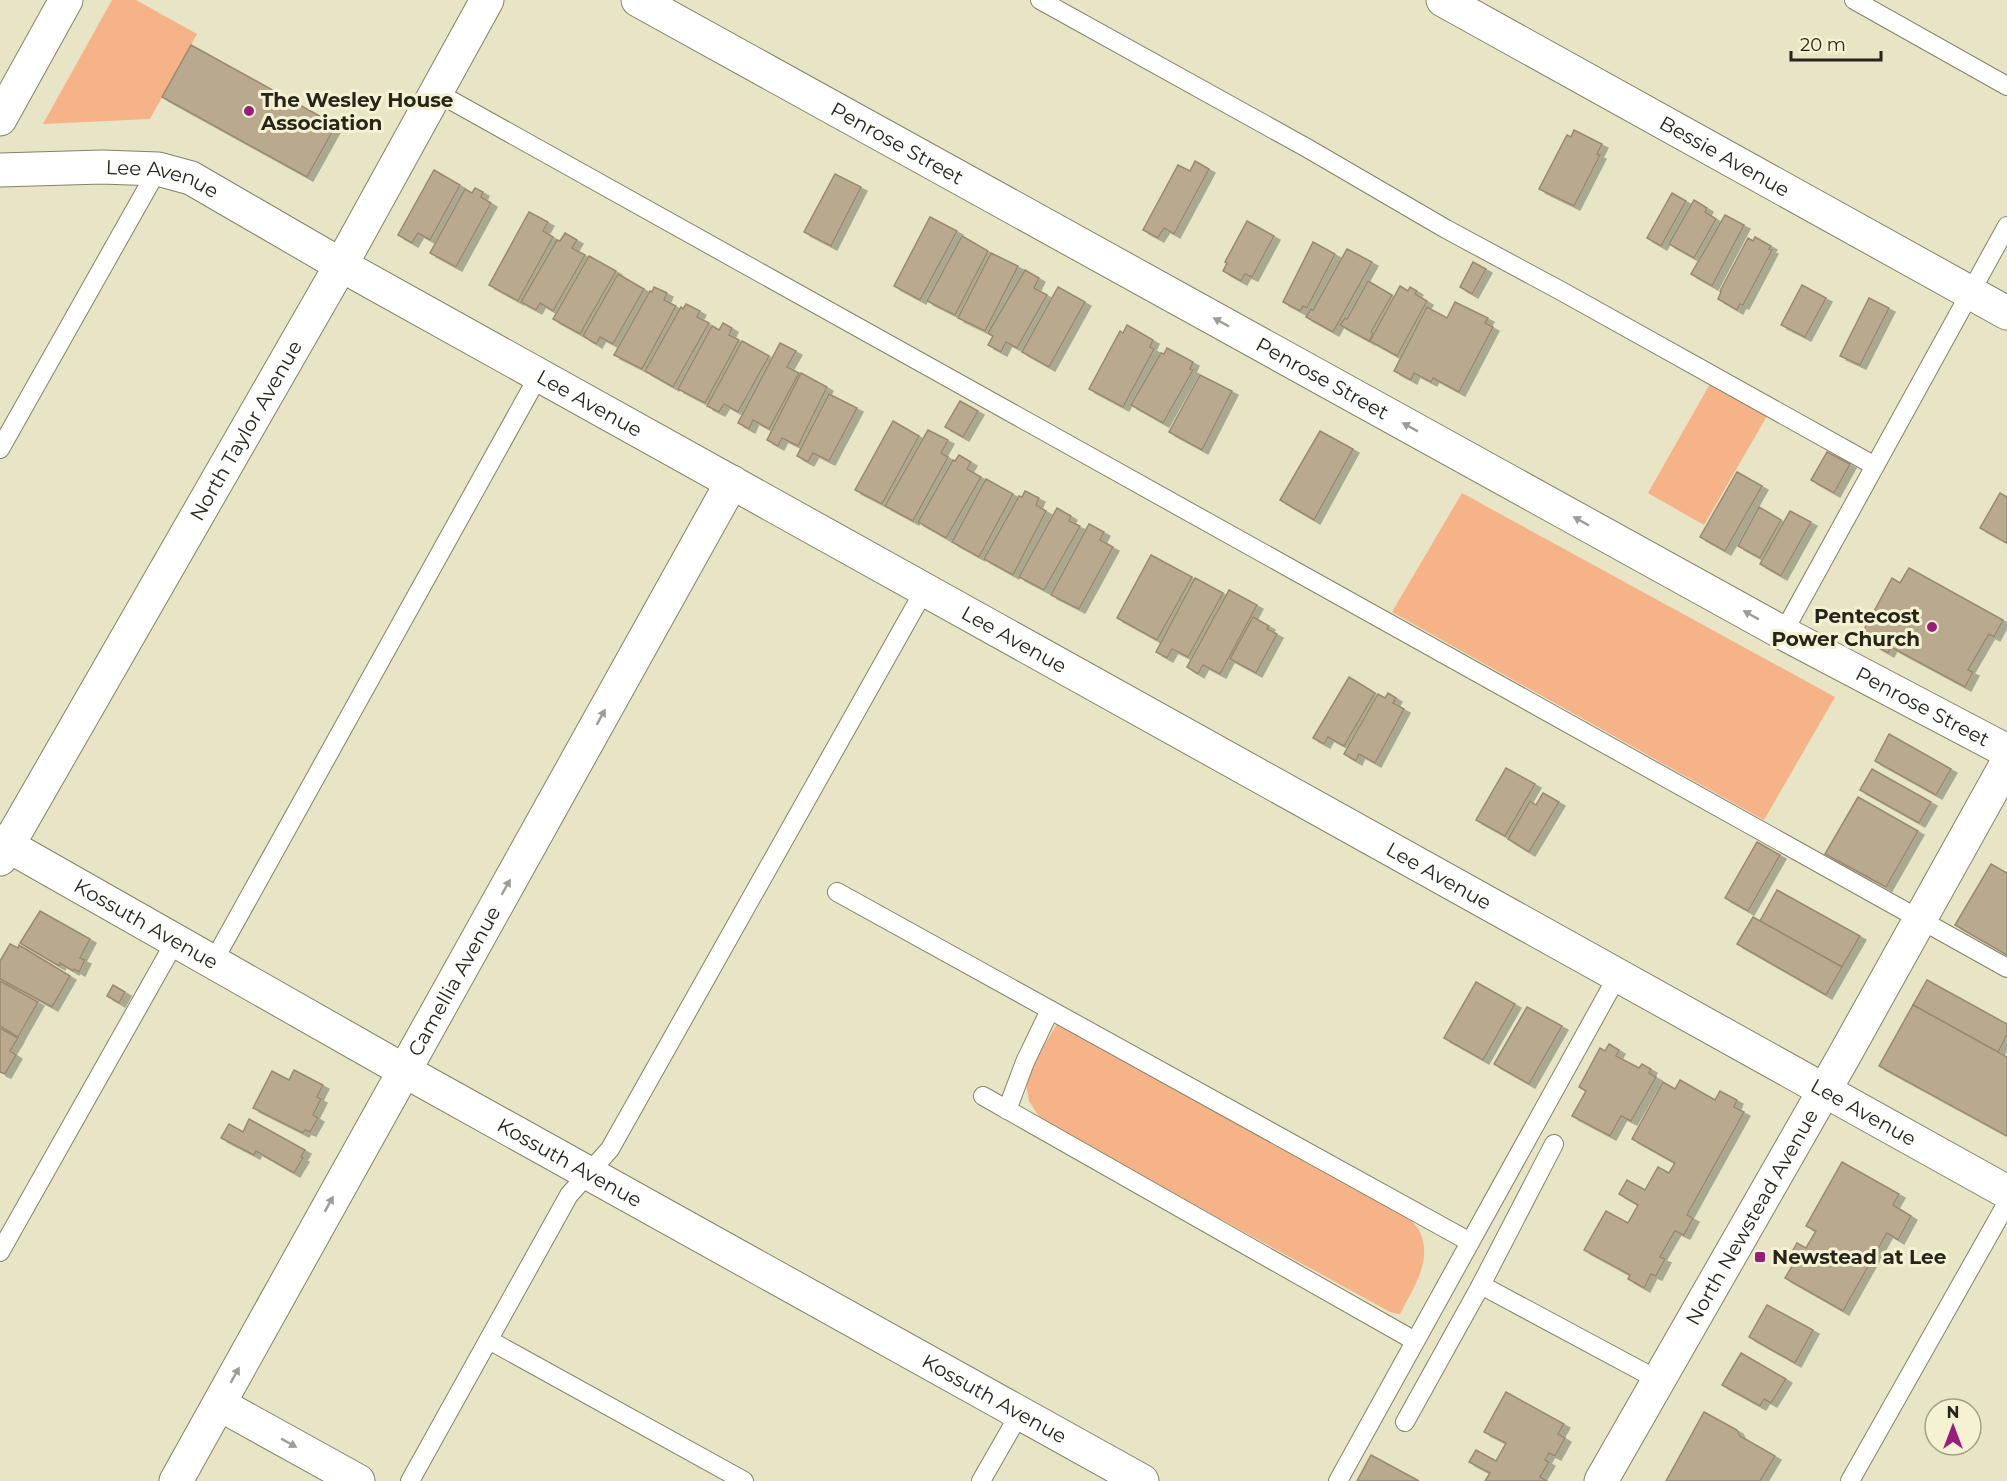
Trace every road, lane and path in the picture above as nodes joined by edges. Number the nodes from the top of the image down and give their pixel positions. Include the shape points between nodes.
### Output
1 (66, 0) edge
2 (487, 0) edge
3 (638, 0) edge
4 (1040, 0) edge
5 (1443, 0) edge
6 (1854, 0) edge
7 (2007, 86) edge
8 (436, 92) junction
9 (0, 119) edge
10 (158, 169) junction
11 (0, 170) edge
12 (2007, 226) edge
13 (342, 265) junction
14 (1970, 293) junction
15 (2007, 313) edge
16 (539, 375) junction
17 (0, 449) edge
18 (1875, 466) junction
19 (732, 482) junction
20 (925, 590) junction
21 (1783, 633) junction
22 (2007, 751) edge
23 (2007, 763) edge
24 (3, 848) edge
25 (837, 892) dead end
26 (1920, 919) junction
27 (176, 940) junction
28 (213, 962) junction
29 (2007, 968) edge
30 (1618, 975) junction
31 (1050, 1010) junction
32 (403, 1070) junction
33 (1824, 1090) junction
34 (983, 1096) dead end
35 (1007, 1110) junction
36 (1554, 1144) dead end
37 (588, 1173) junction
38 (2007, 1192) edge
39 (2007, 1203) edge
40 (1470, 1242) junction
41 (0, 1251) edge
42 (1481, 1285) junction
43 (489, 1340) junction
44 (1415, 1341) junction
45 (1658, 1380) junction
46 (219, 1404) junction
47 (1020, 1413) junction
48 (1405, 1422) dead end
49 (176, 1481) edge
50 (358, 1481) edge
51 (410, 1481) edge
52 (744, 1481) edge
53 (981, 1481) edge
54 (1142, 1481) edge
55 (1338, 1481) edge
56 (1601, 1481) edge
57 (1850, 1481) edge

1 - 9 street
2 - 8 street, North Taylor Avenue
21 -> 3 street, Penrose Street
4 - 18 lane
5 - 14 street, Bessie Avenue
6 - 7 lane
8 - 13 street, North Taylor Avenue
8 - 26 lane
10 - 11 street, Lee Avenue
10 - 13 street, Lee Avenue via 191,178
10 - 17 lane
12 - 14 lane
13 - 16 street, Lee Avenue
13 - 24 street, North Taylor Avenue
14 - 15 street, Bessie Avenue
14 - 18 lane
16 - 19 street, Lee Avenue
16 - 28 lane
18 - 21 lane
19 - 20 street, Lee Avenue
32 -> 19 street, Camellia Avenue
20 - 30 street, Lee Avenue
20 - 37 lane via 610,1149
21 - 22 street, Penrose Street
23 - 26 street, North Newstead Avenue
24 - 27 street, Kossuth Avenue
25 - 31 lane
26 - 29 lane
26 - 33 street, North Newstead Avenue
27 - 28 street, Kossuth Avenue
27 - 41 lane
28 - 32 street, Kossuth Avenue
30 - 33 street, Lee Avenue
30 - 40 lane
31 - 35 lane
31 - 40 lane
32 - 37 street, Kossuth Avenue
46 -> 32 street, Camellia Avenue
33 - 38 street, Lee Avenue
33 - 45 street, North Newstead Avenue
34 - 35 lane
35 - 44 lane
36 - 42 lane
37 - 43 lane via 569,1196
37 - 47 street, Kossuth Avenue
39 - 57 lane
40 - 44 lane
42 - 45 lane
42 - 48 lane
43 - 51 lane
43 - 52 lane
44 - 55 lane
45 - 56 street, North Newstead Avenue
46 - 49 street, Camellia Avenue
46 -> 50 street
47 - 53 lane
47 - 54 street, Kossuth Avenue

